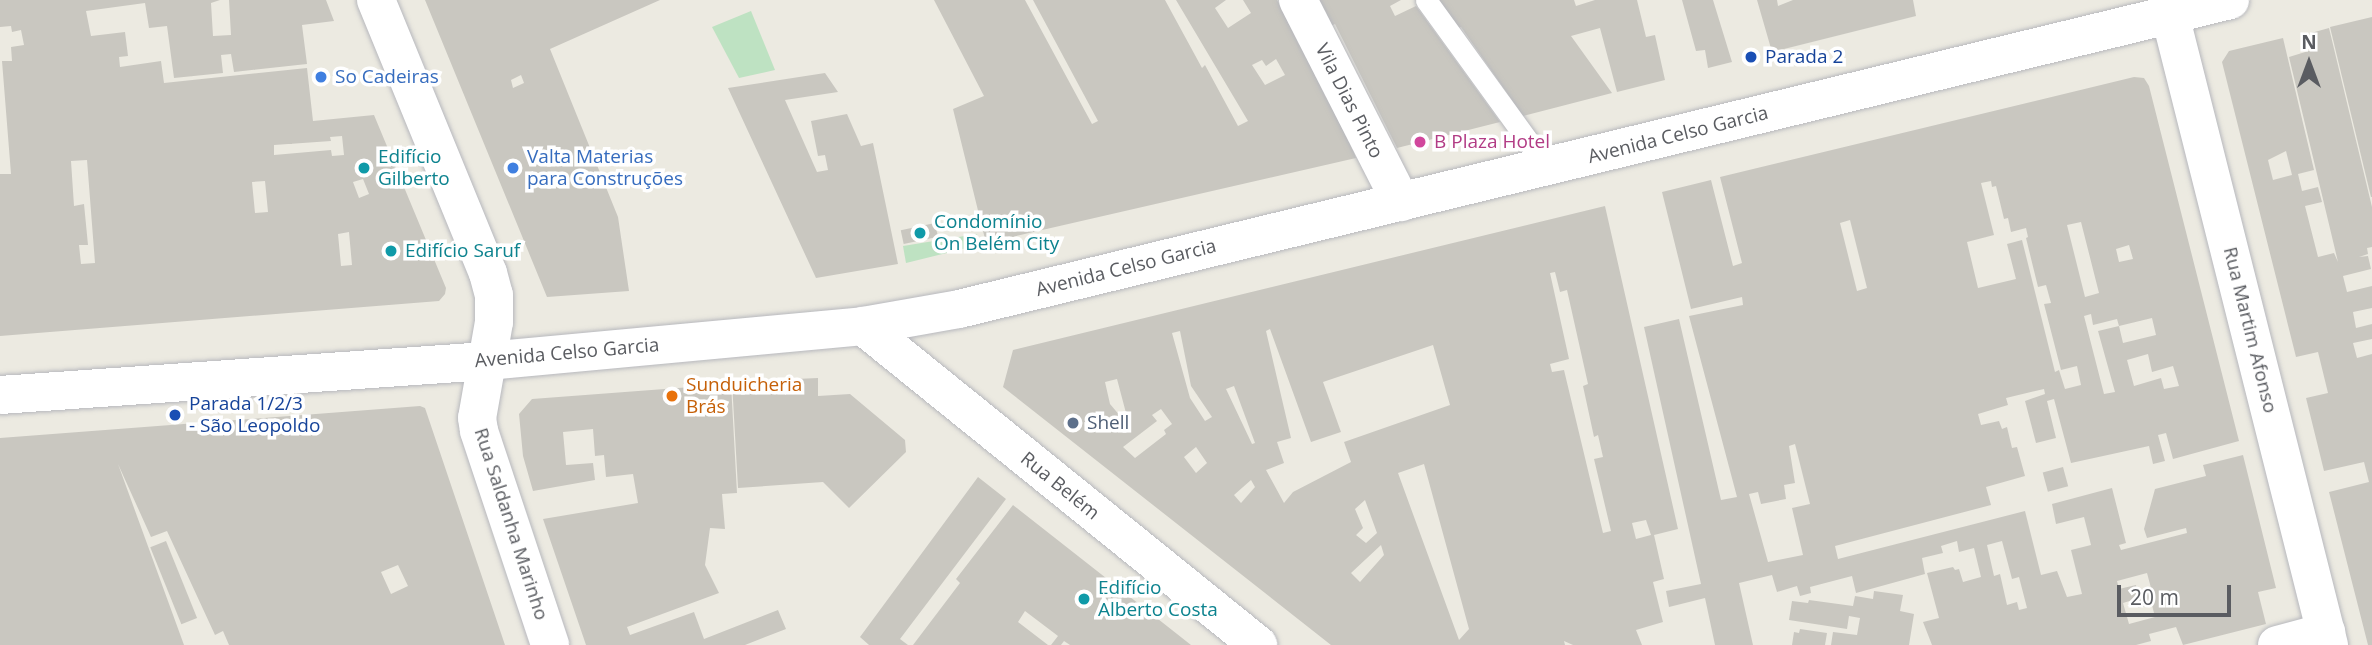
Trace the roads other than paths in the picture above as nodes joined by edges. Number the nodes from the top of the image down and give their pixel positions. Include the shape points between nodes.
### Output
1 (376, 0) edge
2 (1298, 0) edge
3 (1426, 0) edge
4 (2230, 0) edge
5 (2170, 15) junction
6 (1547, 167) junction
7 (1401, 202) junction
8 (863, 326) junction
9 (487, 361) junction
10 (0, 395) edge
11 (2327, 639) edge
12 (550, 645) edge
13 (1258, 645) edge
14 (2277, 645) edge

1 - 9 main road, Rua Saldanha Marinho via 488,273 494,309
2 - 7 main road, Vila Dias Pinto
3 - 6 lane
4 - 5 main road, Avenida Celso Garcia
5 - 6 main road, Avenida Celso Garcia
5 - 11 main road, Rua Martim Afonso
6 - 7 main road, Avenida Celso Garcia
7 - 8 main road, Avenida Celso Garcia via 959,309
8 - 9 main road, Avenida Celso Garcia
8 - 13 main road, Rua Belém
9 - 10 main road, Avenida Celso Garcia
9 - 12 main road, Rua Saldanha Marinho via 478,431
11 - 14 main road

